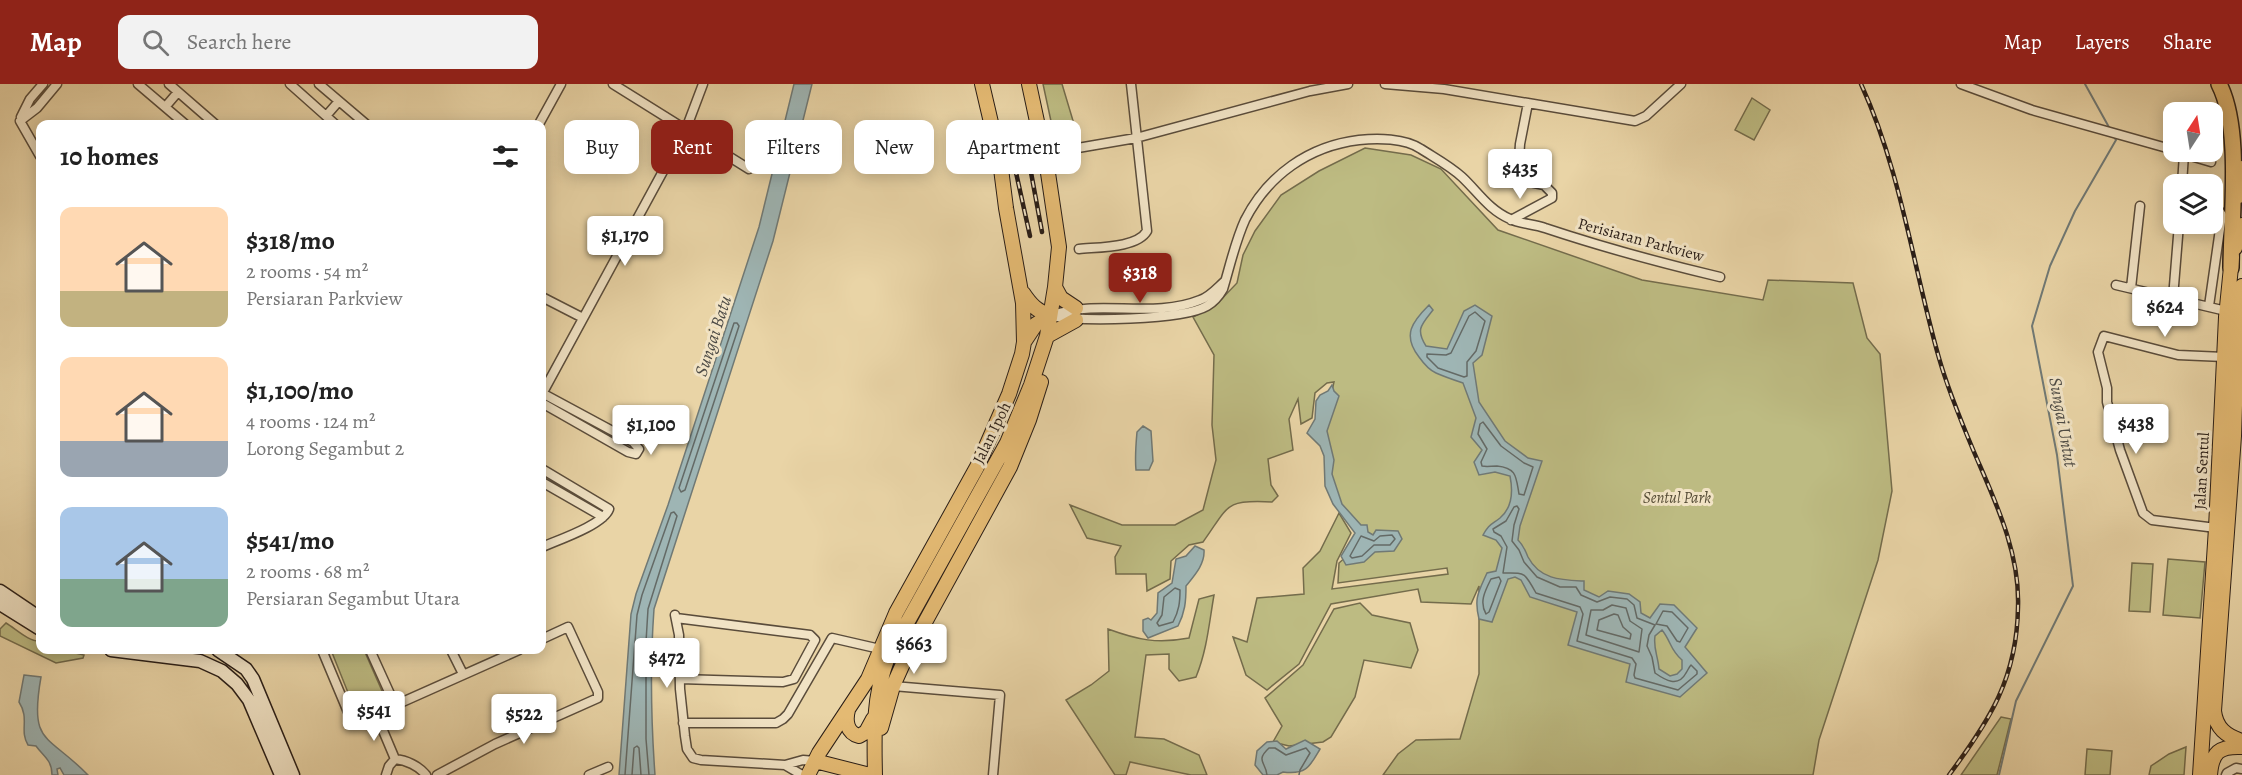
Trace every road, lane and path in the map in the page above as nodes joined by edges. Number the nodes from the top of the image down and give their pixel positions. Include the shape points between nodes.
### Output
1 (43, 84) edge
2 (57, 84) edge
3 (138, 84) edge
4 (169, 84) edge
5 (290, 84) edge
6 (319, 84) edge
7 (561, 84) edge
8 (614, 84) edge
9 (703, 84) edge
10 (982, 84) edge
11 (1029, 84) edge
12 (1131, 84) edge
13 (1348, 84) edge
14 (1385, 84) edge
15 (1681, 84) edge
16 (1960, 84) edge
17 (2219, 84) edge
18 (178, 92) junction
19 (339, 102) junction
20 (1528, 104) junction
21 (166, 106) junction
22 (326, 116) junction
23 (181, 120) edge
24 (210, 120) edge
25 (330, 120) edge
26 (361, 120) edge
27 (541, 120) edge
28 (672, 120) edge
29 (689, 120) edge
30 (990, 120) edge
31 (1036, 120) edge
32 (20, 121) junction
33 (1136, 138) junction
34 (1081, 147) edge
35 (2163, 147) edge
36 (36, 149) edge
37 (2242, 168) edge
38 (661, 174) edge
39 (1002, 174) edge
40 (1046, 174) edge
41 (2140, 206) dead end
42 (1511, 220) junction
43 (2242, 225) edge
44 (2178, 234) edge
45 (2219, 234) edge
46 (1079, 249) dead end
47 (2230, 268) junction
48 (1720, 277) dead end
49 (1018, 284) junction
50 (2116, 285) dead end
51 (2242, 286) edge
52 (1055, 287) junction
53 (2131, 288) junction
54 (2173, 298) junction
55 (546, 299) edge
56 (2209, 306) junction
57 (1076, 314) junction
58 (1050, 316) junction
59 (2237, 316) edge
60 (583, 318) junction
61 (1047, 336) junction
62 (1024, 342) junction
63 (2224, 357) junction
64 (546, 386) edge
65 (546, 395) edge
66 (546, 405) edge
67 (546, 471) edge
68 (546, 484) edge
69 (603, 517) junction
70 (2216, 528) junction
71 (546, 545) edge
72 (0, 591) edge
73 (0, 604) edge
74 (36, 615) edge
75 (36, 626) edge
76 (546, 637) edge
77 (880, 649) junction
78 (143, 654) edge
79 (196, 654) edge
80 (226, 654) edge
81 (324, 654) edge
82 (372, 654) edge
83 (454, 654) edge
84 (510, 654) edge
85 (463, 674) junction
86 (680, 679) junction
87 (893, 686) junction
88 (395, 705) junction
89 (849, 707) junction
90 (875, 711) junction
91 (376, 714) junction
92 (683, 723) junction
93 (262, 730) junction
94 (2242, 741) edge
95 (2242, 747) edge
96 (395, 759) junction
97 (785, 765) junction
98 (608, 767) dead end
99 (816, 768) edge
100 (2242, 769) edge
101 (281, 775) edge
102 (293, 775) edge
103 (386, 775) edge
104 (426, 775) edge
105 (437, 775) edge
106 (589, 775) edge
107 (802, 775) edge
108 (808, 775) edge
109 (870, 775) edge
110 (876, 775) edge
111 (993, 775) edge
112 (2200, 775) edge
113 (2210, 775) edge
114 (2226, 775) edge

1 - 32 street via 30,99
2 - 32 street
3 - 21 street
4 - 18 street
5 - 22 street
6 - 19 street
7 - 27 street
8 - 28 street
9 - 29 street
10 - 30 main road, Jalan Ipoh
11 - 31 main road, Jalan Ipoh
12 - 33 street
13 - 33 street
14 - 20 street via 1444,89
15 - 20 street via 1639,120
16 - 35 street via 2032,110
17 - 47 highway via 2234,129
18 - 21 street
18 - 24 street
19 - 22 street
19 - 26 street
20 - 42 street via 1518,176 1520,180 1544,185 1552,198
21 - 23 street
22 - 25 street
32 - 36 street
33 - 34 street
33 - 46 street via 1148,231 1131,243
37 - 47 main road, Jalan Sentul
38 - 60 street
39 - 49 main road, Jalan Ipoh
40 - 52 main road, Jalan Ipoh via 1058,240
41 - 53 street
42 - 48 street, Perisiaran Parkview
42 - 57 street, Perisiaran Parkview via 1489,206 1447,165 1420,148 1386,140 1350,141 1313,153 1276,177 1246,219 1218,297 1188,313 1167,316
43 - 47 main road
44 - 54 street
45 - 56 street
47 - 59 main road, Jalan Sentul
49 - 58 main road via 1030,304
49 - 62 main road, Jalan Ipoh via 1023,303
50 - 53 street
51 - 59 main road
52 - 57 main road
52 - 58 main road, Jalan Ipoh
53 - 54 street
54 - 56 street
55 - 60 street
56 - 59 street
57 - 58 street
57 - 61 main road
58 - 61 main road, Jalan Ipoh
58 - 62 main road via 1036,324
59 - 63 main road, Jalan Sentul
59 - 94 main road, Jalan Sentul via 2234,436 2214,711 2222,730
60 - 64 street
61 - 87 main road via 1039,392 1014,458
61 - 90 main road, Jalan Ipoh via 1007,443 888,657
62 - 77 main road, Jalan Ipoh via 990,440
63 - 70 main road, Jalan Sentul
63 - 70 street via 2178,355 2104,336 2098,352 2120,450 2143,513 2152,520
65 - 66 street via 633,442 639,449 636,454 628,452
67 - 69 street via 608,508
68 - 69 street
69 - 71 street
70 - 112 main road, Jalan Sentul
72 - 74 main road
73 - 75 main road
76 - 105 street via 568,627 598,698
77 - 89 main road, Jalan Ipoh via 868,678
77 - 92 street via 832,638 788,714 776,723
78 - 93 main road via 213,665 243,691
79 - 93 main road via 218,661 240,678 252,695
80 - 102 main road via 253,679
81 - 91 street via 353,724
82 - 88 street
83 - 85 street
84 - 85 street
85 - 88 street
86 - 86 street via 794,679 815,640 810,635 675,615
86 - 92 street
87 - 110 main road via 882,721
87 - 111 street via 1000,695
88 - 91 street
89 - 90 main road via 847,725 850,732 859,736 869,728
89 - 99 main road, Jalan Ipoh
90 - 110 main road, Jalan Ipoh
91 - 96 street
92 - 97 street via 687,749 697,760
93 - 101 main road
95 - 113 main road via 2221,749 2215,755
96 - 103 street
96 - 104 street via 405,760
97 - 99 street via 803,760
97 - 107 street
98 - 106 street
99 - 108 main road, Jalan Ipoh
99 - 109 main road
100 - 114 street via 2236,768

